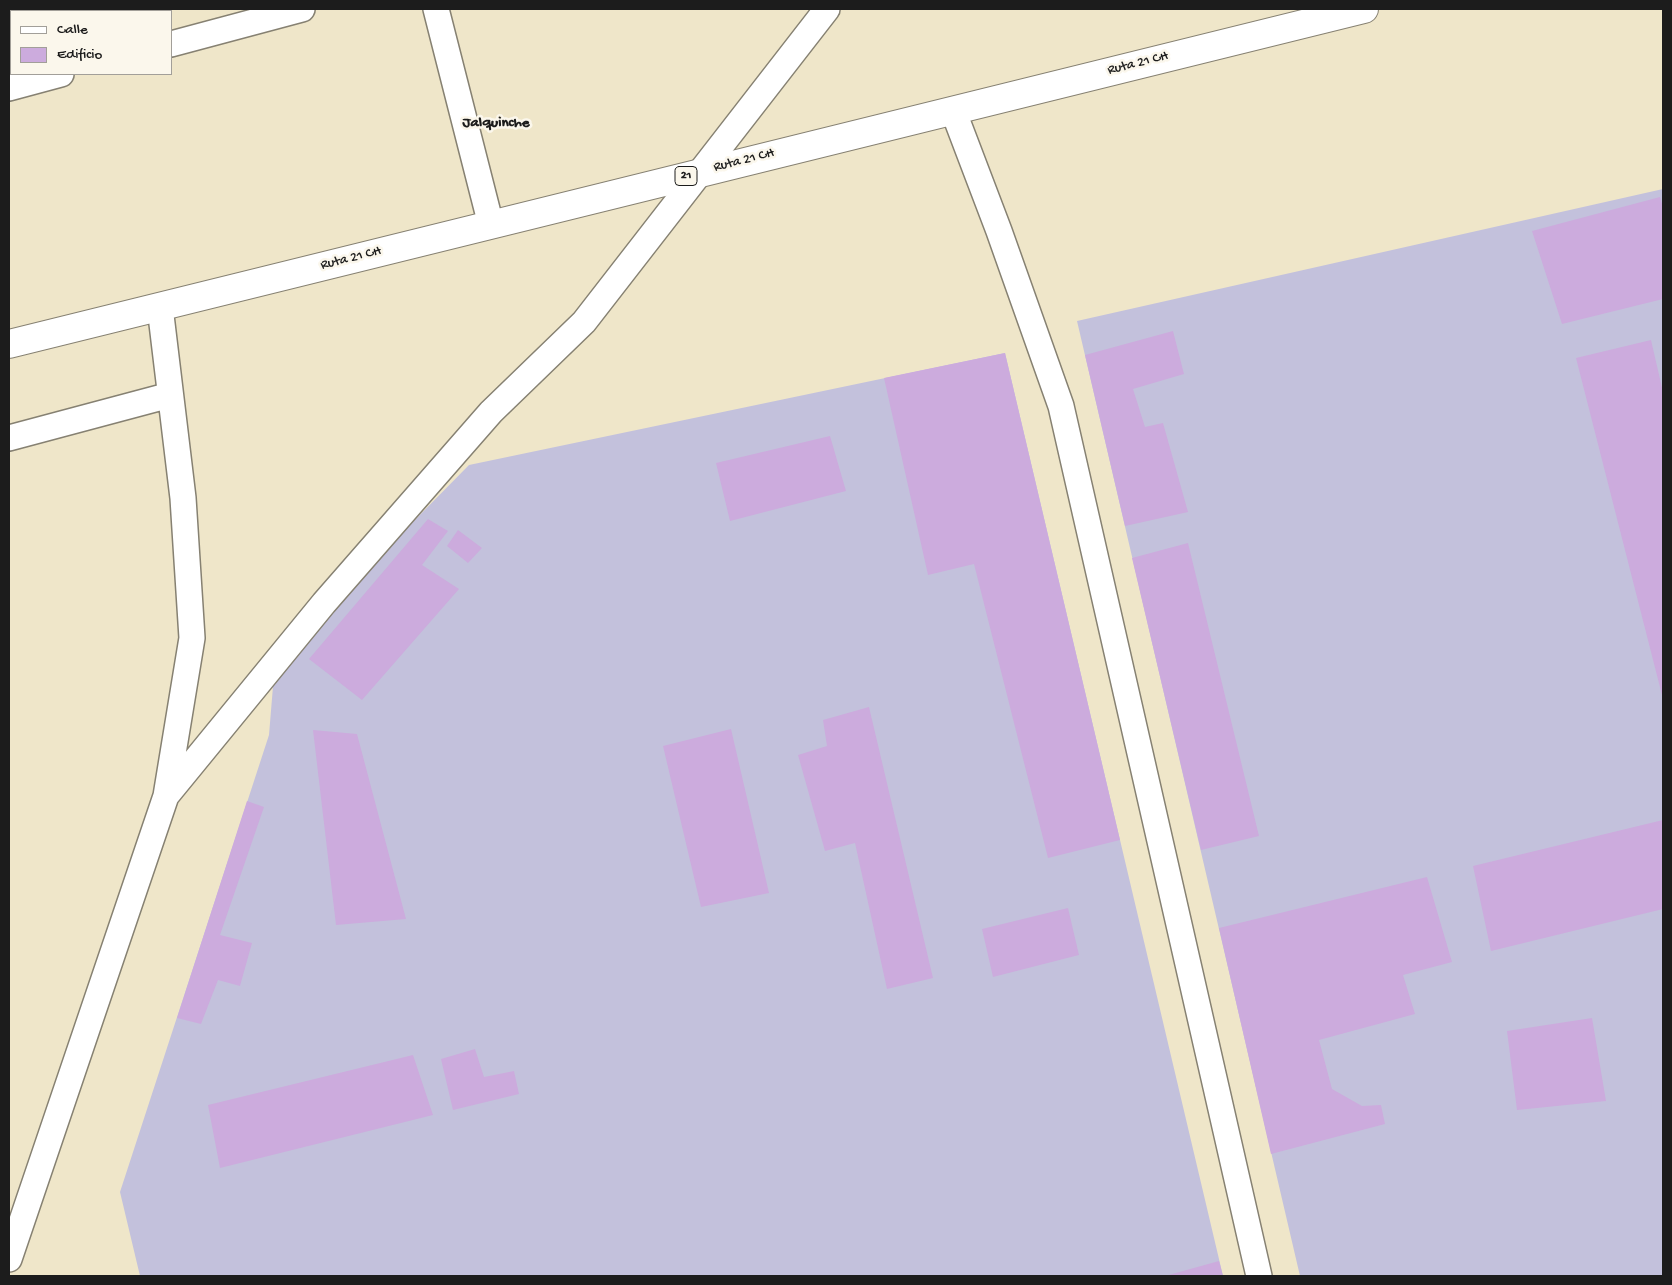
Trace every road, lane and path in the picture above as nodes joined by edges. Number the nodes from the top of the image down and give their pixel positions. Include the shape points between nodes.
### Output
1 (302, 9) edge
2 (436, 9) edge
3 (827, 9) edge
4 (1364, 9) edge
5 (172, 44) edge
6 (57, 75) edge
7 (9, 88) edge
8 (953, 110) junction
9 (700, 172) junction
10 (492, 225) junction
11 (160, 307) junction
12 (9, 344) edge
13 (170, 395) junction
14 (9, 438) edge
15 (166, 796) junction
16 (9, 1259) edge
17 (1259, 1276) edge

1 - 5 street
2 - 10 street
3 - 9 street
4 - 8 highway, Ruta 21 CH / 21
6 - 7 street
8 - 9 highway, Ruta 21 CH / 21
8 - 17 street via 1061,406
9 - 10 highway, Ruta 21 CH / 21
9 - 15 street via 584,322 491,412 324,603
10 - 11 highway, Ruta 21 CH / 21
11 - 12 highway, Ruta 21 CH / 21
11 - 13 street
13 - 14 street
13 - 15 street via 183,498 192,638
15 - 16 street

